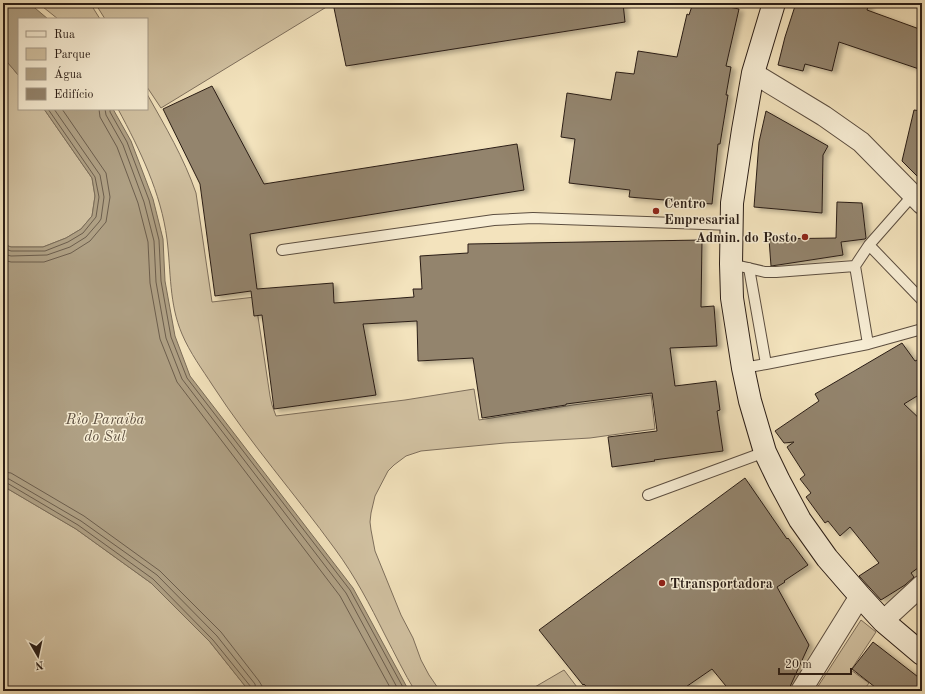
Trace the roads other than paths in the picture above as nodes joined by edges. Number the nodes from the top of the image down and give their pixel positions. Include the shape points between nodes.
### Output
1 (774, 3) edge
2 (753, 73) junction
3 (917, 200) edge
4 (732, 224) junction
5 (869, 245) junction
6 (282, 250) dead end
7 (740, 266) junction
8 (855, 266) junction
9 (922, 300) edge
10 (922, 329) edge
11 (868, 344) junction
12 (766, 364) junction
13 (743, 368) junction
14 (765, 452) junction
15 (648, 495) dead end
16 (922, 585) edge
17 (860, 596) junction
18 (884, 621) junction
19 (922, 654) edge
20 (801, 691) edge

1 - 2 street
2 - 3 street via 862,142
2 - 4 street via 732,203
3 - 5 lane
4 - 6 lane via 571,219 494,220
4 - 7 street
5 - 8 lane
5 - 9 lane
7 - 8 lane via 776,272
7 - 12 lane
7 - 13 street via 732,298
8 - 11 lane
10 - 11 lane
11 - 12 lane
12 - 13 lane
13 - 14 street
14 - 15 lane
14 - 17 street via 800,520 827,558
16 - 18 street
17 - 18 street
17 - 20 street
18 - 19 street

